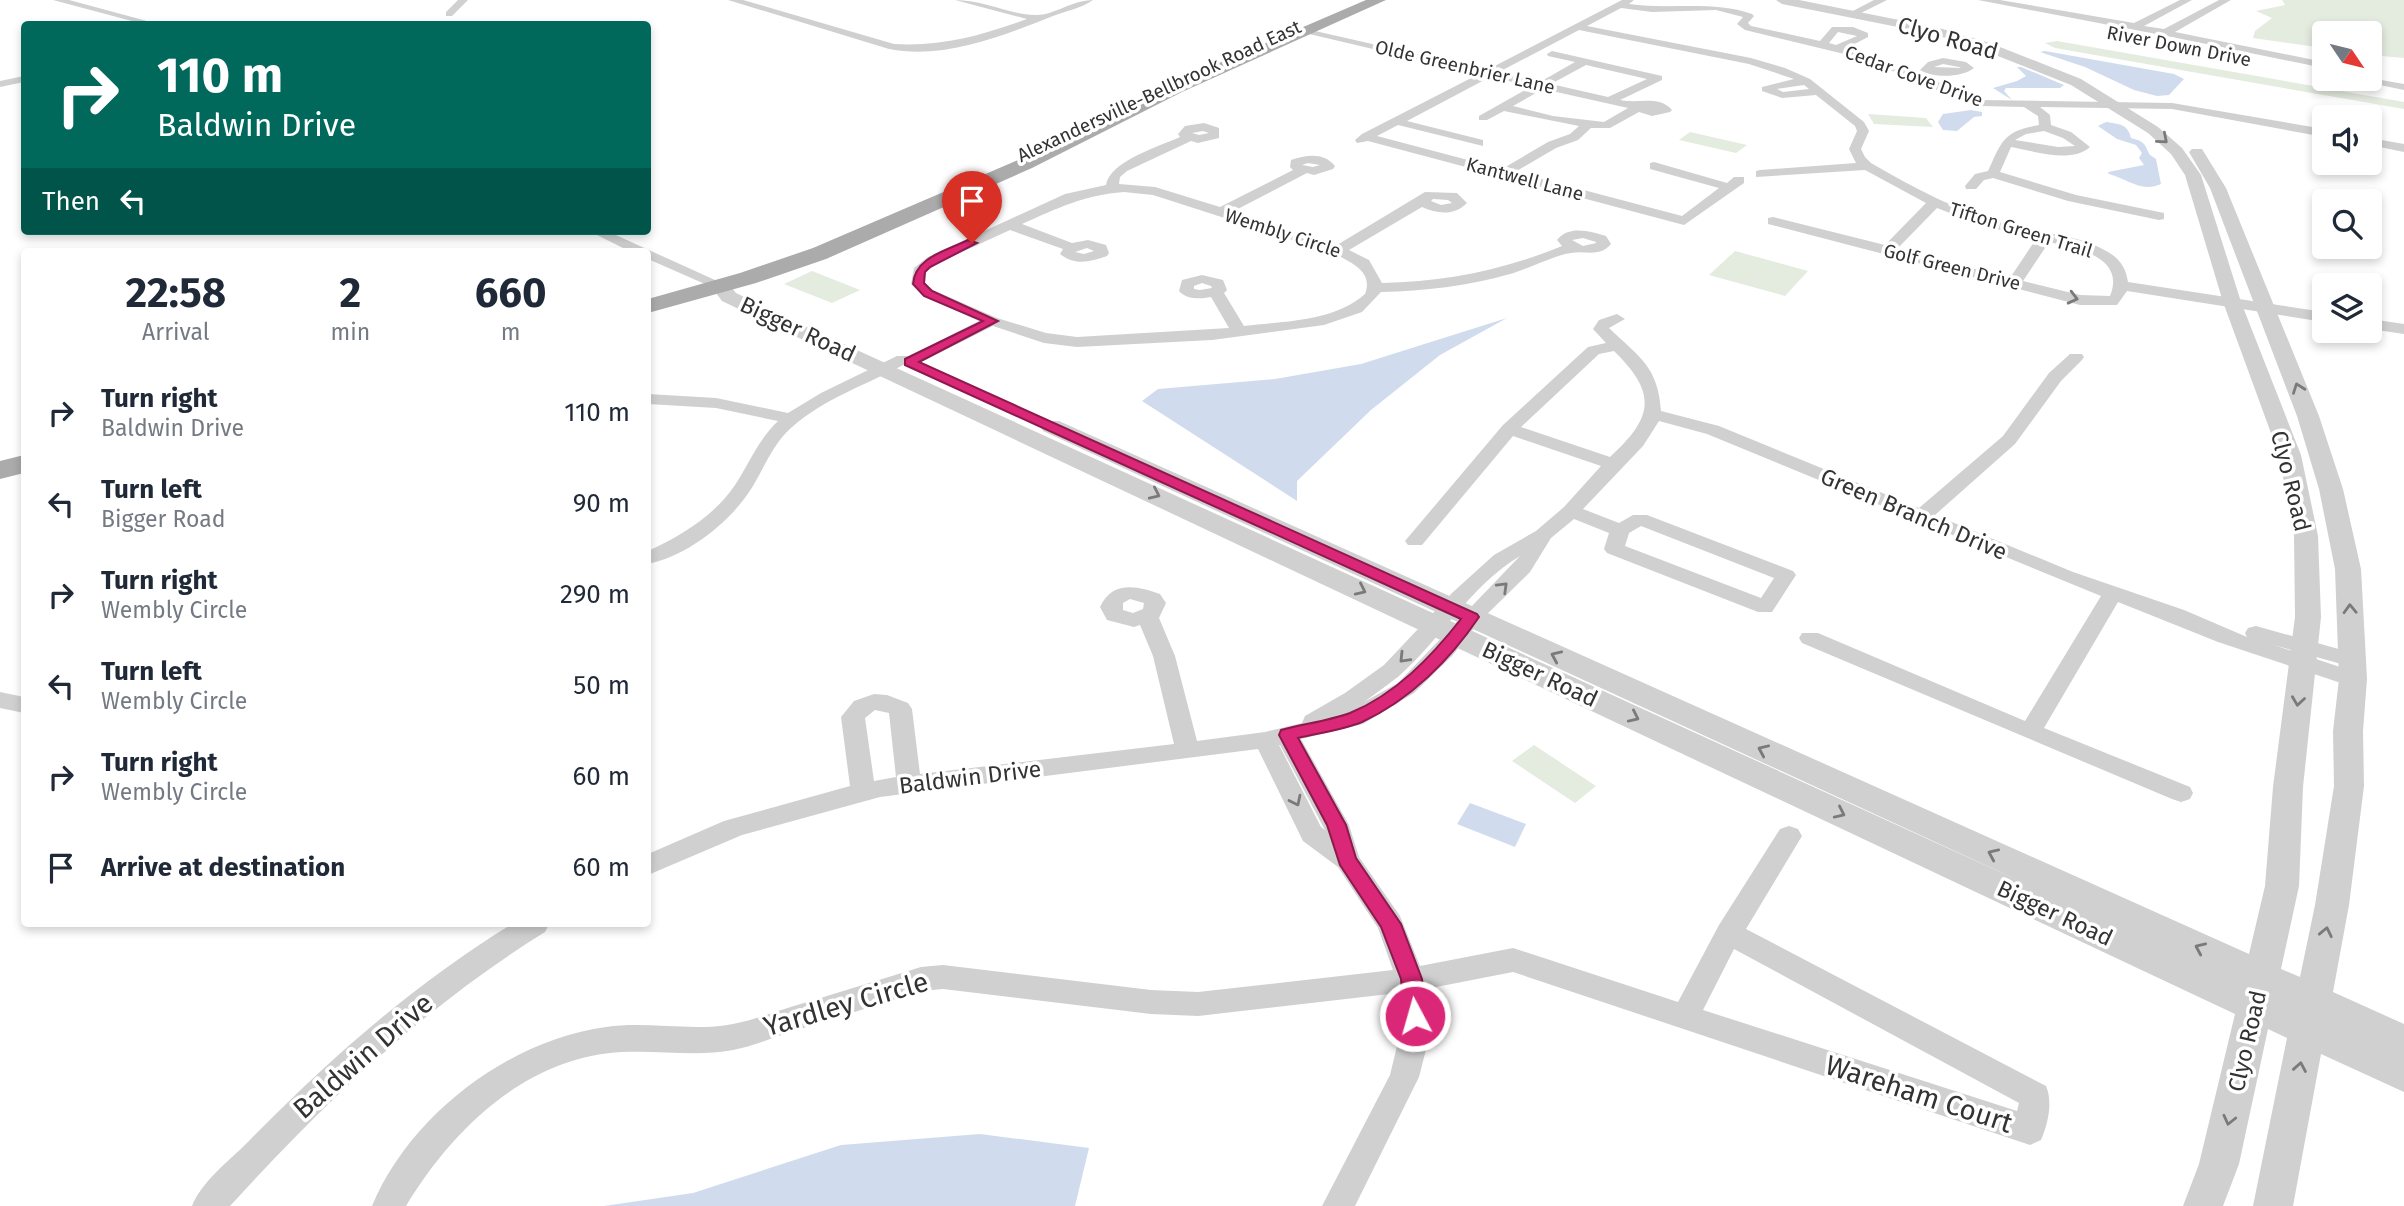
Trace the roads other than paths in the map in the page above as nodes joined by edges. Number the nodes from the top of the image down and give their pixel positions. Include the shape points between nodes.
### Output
1 (58, 0) edge
2 (463, 0) edge
3 (733, 0) edge
4 (960, 0) edge
5 (1088, 0) edge
6 (1360, 0) edge
7 (1379, 0) edge
8 (1782, 0) edge
9 (1810, 0) edge
10 (1983, 0) edge
11 (2187, 0) edge
12 (2226, 0) edge
13 (1624, 2) edge
14 (1866, 7) edge
15 (2038, 9) junction
16 (449, 14) dead end
17 (1034, 18) junction
18 (141, 21) edge
19 (1579, 27) junction
20 (2134, 27) junction
21 (1305, 29) junction
22 (2159, 36) junction
23 (1823, 44) junction
24 (1837, 48) junction
25 (1552, 54) dead end
26 (1585, 61) junction
27 (2312, 63) edge
28 (1494, 70) junction
29 (1925, 70) dead end
30 (2312, 70) edge
31 (1911, 72) junction
32 (2382, 74) edge
33 (2404, 78) edge
34 (21, 80) edge
35 (1806, 81) junction
36 (1546, 83) junction
37 (2382, 83) edge
38 (0, 84) edge
39 (2404, 87) edge
40 (1819, 91) junction
41 (1616, 98) junction
42 (2028, 105) junction
43 (2117, 106) junction
44 (2141, 106) junction
45 (1503, 107) junction
46 (1483, 118) dead end
47 (1395, 121) junction
48 (1587, 125) junction
49 (2045, 127) junction
50 (2312, 131) edge
51 (1189, 137) dead end
52 (1479, 143) dead end
53 (2382, 144) edge
54 (2007, 146) junction
55 (2404, 148) edge
56 (1654, 166) dead end
57 (1867, 166) junction
58 (1303, 170) dead end
59 (1503, 174) junction
60 (1760, 174) dead end
61 (1993, 174) junction
62 (1970, 186) dead end
63 (1112, 188) junction
64 (1423, 201) dead end
65 (1935, 202) junction
66 (1221, 212) junction
67 (2159, 216) dead end
68 (1773, 221) dead end
69 (1010, 225) junction
70 (605, 235) edge
71 (2044, 238) junction
72 (1071, 247) dead end
73 (1573, 247) dead end
74 (634, 248) edge
75 (1338, 250) junction
76 (1888, 250) junction
77 (651, 256) edge
78 (2014, 283) junction
79 (719, 285) junction
80 (2120, 285) junction
81 (1375, 288) junction
82 (1216, 293) dead end
83 (2232, 302) junction
84 (651, 305) edge
85 (2263, 307) junction
86 (2312, 315) edge
87 (986, 318) junction
88 (1617, 319) dead end
89 (2382, 326) edge
90 (2404, 329) edge
91 (1239, 332) junction
92 (1619, 345) junction
93 (2076, 356) dead end
94 (899, 362) junction
95 (651, 399) edge
96 (1653, 414) junction
97 (791, 419) junction
98 (1509, 429) junction
99 (1613, 464) junction
100 (21, 465) edge
101 (0, 470) edge
102 (1572, 511) junction
103 (1921, 517) junction
104 (1620, 530) junction
105 (1415, 541) dead end
106 (651, 556) edge
107 (2113, 593) junction
108 (1147, 616) dead end
109 (1453, 621) junction
110 (1810, 638) dead end
111 (2304, 655) junction
112 (2353, 669) junction
113 (2030, 732) junction
114 (1285, 735) junction
115 (1188, 751) junction
116 (909, 783) junction
117 (863, 792) junction
118 (2181, 793) dead end
119 (1789, 836) dead end
120 (651, 864) edge
121 (530, 927) edge
122 (1729, 933) junction
123 (1411, 979) junction
124 (2258, 991) junction
125 (2310, 1014) junction
126 (1685, 1017) junction
127 (2404, 1041) edge
128 (2404, 1075) edge
129 (208, 1206) edge
130 (388, 1206) edge
131 (1338, 1206) edge
132 (2203, 1206) edge
133 (2273, 1206) edge

1 - 18 street
2 - 16 street
3 - 17 street via 910,49 955,45
4 - 17 street
5 - 17 street
6 - 21 main road, Alexandersville-Bellbrook Road East
7 - 21 main road, Alexandersville-Bellbrook Road East
8 - 14 street, Clyo Road
9 - 14 street, Clyo Road
10 - 15 street, River Down Drive
11 - 20 street
12 - 22 street
13 - 19 street
13 - 23 street, Cedar Cove Drive via 1649,9 1724,6 1748,14 1742,25 1748,28
14 - 43 street, Clyo Road via 1986,46 2076,82
14 - 44 street, Clyo Road via 2010,47
15 - 20 street, River Down Drive
15 - 22 street, River Down Drive via 2052,22
19 - 28 street
19 - 35 street via 1751,61
20 - 22 street, River Down Drive
21 - 28 street, Olde Greenbrier Lane
21 - 79 main road, Alexandersville-Bellbrook Road East via 1169,87 948,198 818,254
22 - 27 street, River Down Drive
22 - 30 street, River Down Drive
23 - 24 street, Cedar Cove Drive
23 - 24 street via 1835,29 1864,35
24 - 31 street, Cedar Cove Drive
25 - 26 street
26 - 36 street
26 - 41 street via 1658,78
28 - 36 street, Olde Greenbrier Lane
28 - 47 street
29 - 31 street
31 - 42 street, Cedar Cove Drive via 1973,102
32 - 33 street
34 - 38 street
35 - 40 street
35 - 40 street via 1766,89 1782,95
36 - 41 street, Olde Greenbrier Lane
36 - 45 street
37 - 39 street
40 - 57 street via 1863,127 1855,149
41 - 48 street, Olde Greenbrier Lane via 1639,106 1609,125
42 - 43 street, Cedar Cove Drive
42 - 49 street via 2045,116
43 - 44 street, Cedar Cove Drive
43 -> 83 street, Clyo Road via 2177,151 2193,175
44 - 50 street, Cedar Cove Drive via 2183,107
44 - 85 street, Clyo Road via 2196,149 2218,188
45 - 46 street
45 - 48 street
47 - 52 street
47 - 59 street, Kantwell Lane via 1362,139
48 - 59 street via 1574,137
49 - 54 street via 2015,134
49 - 54 street via 2084,147 2066,151
51 - 63 street via 1123,168 1114,176
53 - 55 street
54 - 61 street
56 - 59 street, Kantwell Lane via 1734,183 1684,221
57 - 60 street
57 - 65 street, Tifton Green Trail
58 - 66 street
61 - 62 street
61 - 67 street
63 - 66 street, Wembly Circle via 1155,191
63 - 69 street, Wembly Circle via 1070,197
64 - 75 street
65 - 71 street, Tifton Green Trail
65 - 76 street
66 - 75 street, Wembly Circle
68 - 76 street, Golf Green Drive
69 - 72 street
69 - 87 street, Wembly Circle via 933,260 917,278 922,289
70 - 74 street
71 - 78 street
71 - 80 street, Tifton Green Trail via 2111,259 2119,270
73 - 81 street via 1481,277
75 - 81 street, Wembly Circle via 1364,263
76 - 78 street, Golf Green Drive
77 - 79 street
78 -> 80 street, Golf Green Drive via 2105,303 2116,300
79 - 84 main road, Alexandersville-Bellbrook Road East
79 - 94 street, Bigger Road via 729,297
80 - 83 street
81 - 91 street, Wembly Circle via 1366,303 1333,318
82 - 91 street
83 - 85 street
83 - 111 street, Clyo Road via 2290,455 2306,536
85 - 86 street
112 -> 85 street, Clyo Road via 2348,569 2331,489 2297,385
87 - 91 street, Wembly Circle via 1044,338 1077,342
87 - 94 street
88 - 92 street via 1601,329
89 - 90 street
92 - 96 street via 1641,368 1651,387
92 - 98 street via 1594,350
93 - 103 street via 2055,377 2017,431
94 - 97 street
94 - 109 street, Bigger Road
95 - 97 street via 716,403
96 - 99 street via 1637,442
96 - 103 street, Green Branch Drive via 1713,430
97 - 106 street via 769,440 740,492 723,511
98 - 99 street
98 - 105 street
99 - 102 street
100 - 101 main road
102 - 104 street
102 - 109 street, Baldwin Drive via 1543,535 1524,568
103 - 107 street, Green Branch Drive
104 - 104 street via 1640,519 1786,575 1765,607 1614,549
107 - 111 street, Green Branch Drive via 2226,637
107 - 113 street
108 - 115 street via 1164,656
109 - 114 street, Baldwin Drive via 1444,651 1406,688 1355,718
109 - 124 street, Bigger Road
110 - 113 street
111 - 112 street, Green Branch Drive
111 -> 124 street, Clyo Road via 2282,886
125 -> 112 street, Clyo Road via 2349,786
113 - 118 street
114 - 115 street, Baldwin Drive
114 - 123 street via 1312,834 1347,860 1390,924
115 - 116 street, Baldwin Drive
116 - 117 street, Baldwin Drive
116 - 117 street via 900,709 892,703 875,702 864,705 853,717
117 - 120 street, Baldwin Drive via 733,828
119 - 122 street
121 - 129 street, Baldwin Drive via 458,975 330,1081
122 - 126 street
122 - 126 street, Wareham Court via 2035,1096 2030,1130
123 - 126 street, Wareham Court via 1513,960
123 - 130 street, Yardley Circle via 1198,1004 943,977 921,979 734,1037 603,1040 536,1062 456,1114 427,1144
123 - 131 street via 1415,1034 1405,1077
124 - 125 street, Bigger Road
124 -> 132 street, Clyo Road via 2219,1164
125 - 127 street, Bigger Road
125 - 128 street, Bigger Road
133 -> 125 street, Clyo Road

